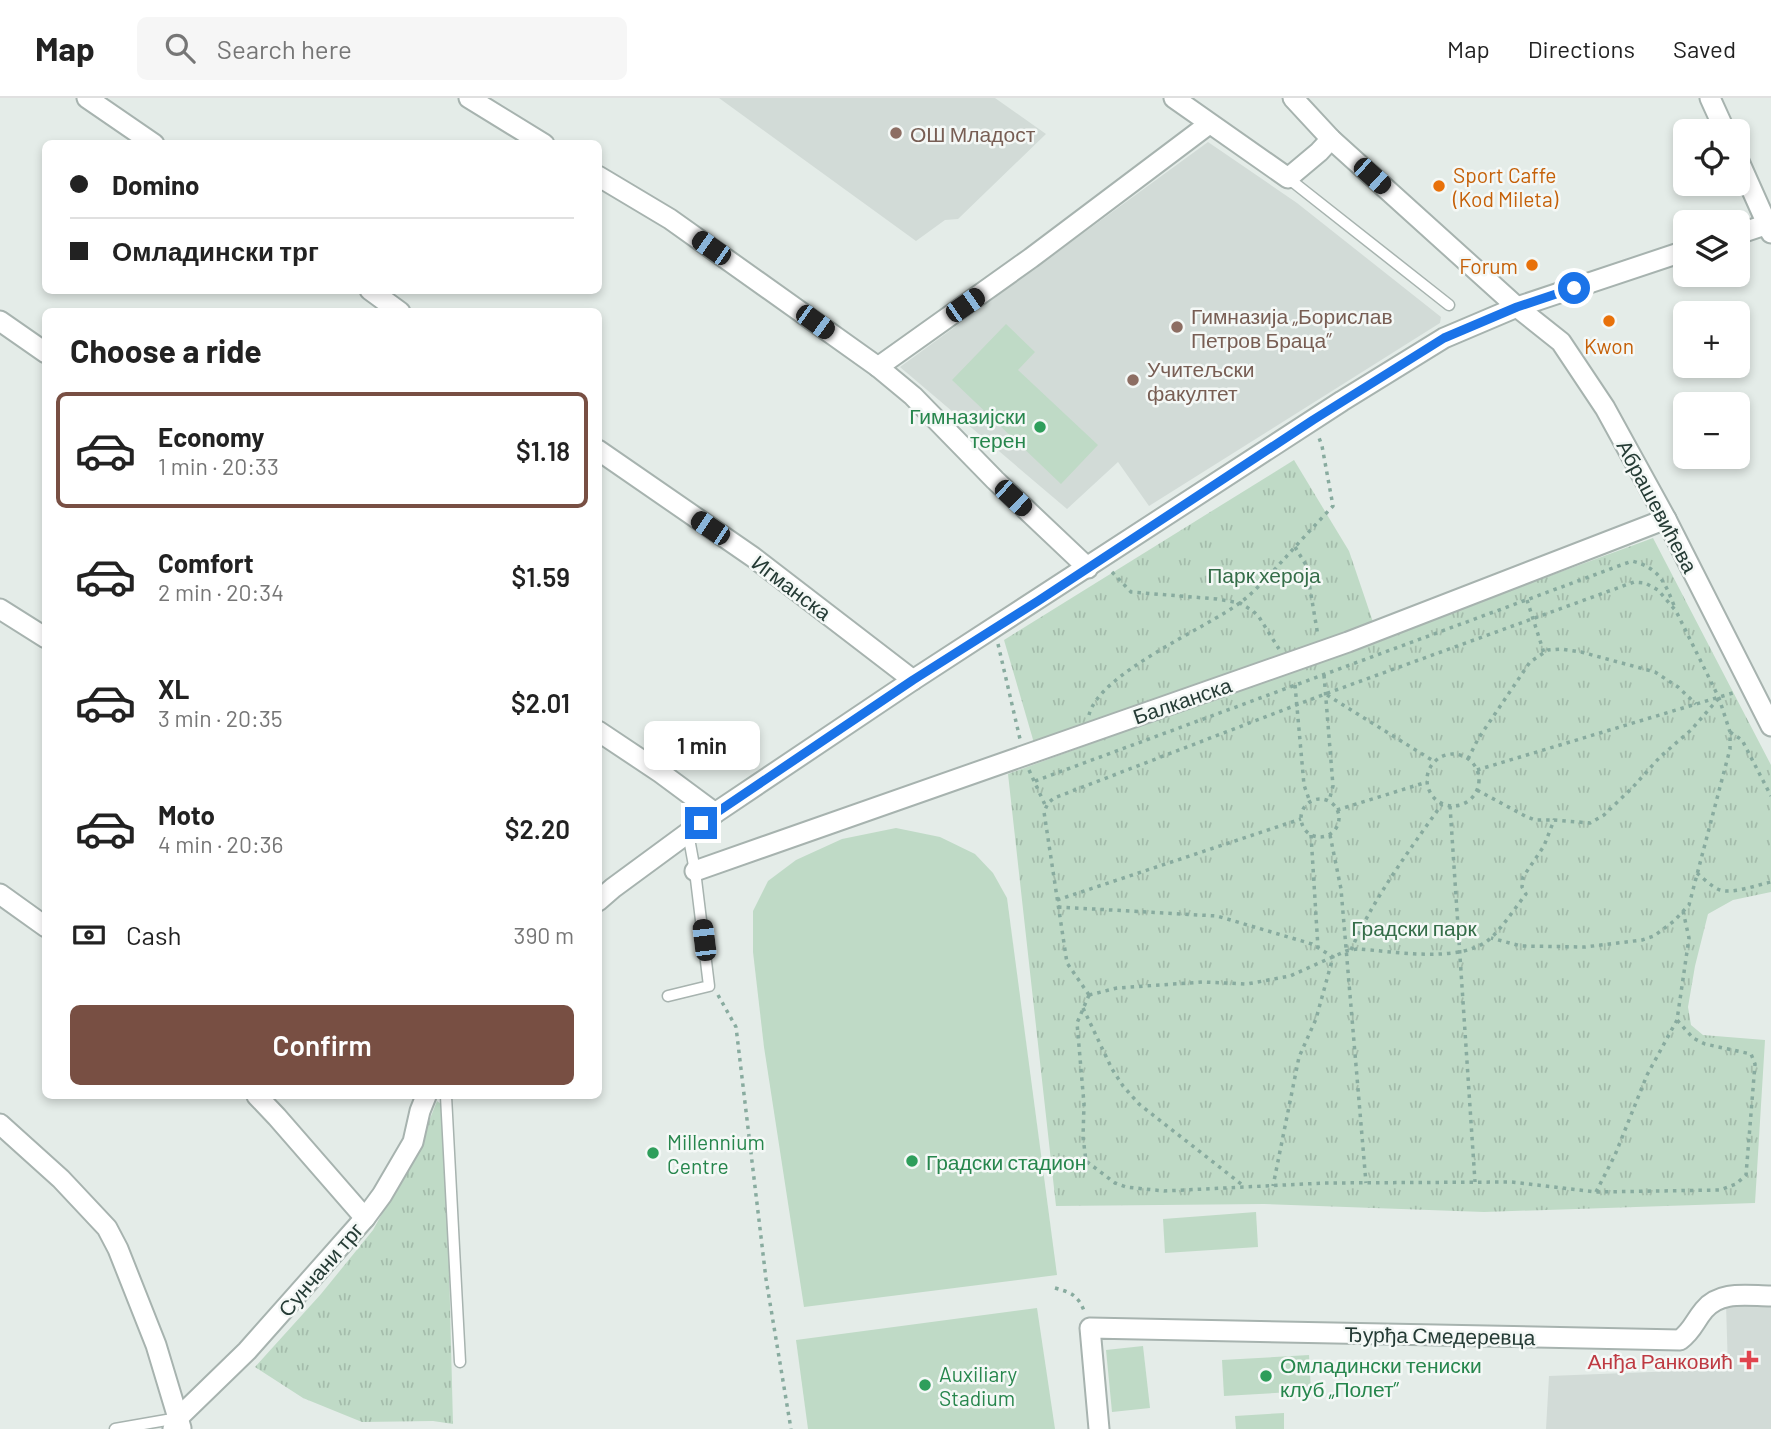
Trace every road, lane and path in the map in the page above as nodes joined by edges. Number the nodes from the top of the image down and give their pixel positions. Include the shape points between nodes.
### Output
1 (87, 98) edge
2 (469, 98) edge
3 (1174, 98) edge
4 (1293, 98) edge
5 (1710, 98) edge
6 (1720, 119) edge
7 (1209, 124) junction
8 (1331, 139) junction
9 (148, 140) edge
10 (537, 140) edge
11 (602, 178) edge
12 (1288, 178) junction
13 (1750, 184) edge
14 (1770, 227) edge
15 (1750, 231) edge
16 (1673, 255) edge
17 (375, 294) edge
18 (1449, 305) dead end
19 (1517, 307) junction
20 (395, 308) edge
21 (0, 321) edge
22 (42, 350) edge
23 (878, 367) junction
24 (1313, 420) junction
25 (602, 453) edge
26 (1666, 519) junction
27 (1295, 547) junction
28 (1095, 563) junction
29 (1527, 600) junction
30 (1240, 603) junction
31 (0, 609) edge
32 (1676, 611) junction
33 (1532, 619) junction
34 (994, 629) junction
35 (42, 635) edge
36 (1320, 652) junction
37 (1544, 653) junction
38 (1285, 664) junction
39 (1324, 674) junction
40 (913, 680) junction
41 (1771, 680) edge
42 (1295, 685) junction
43 (1752, 687) junction
44 (1325, 694) junction
45 (1719, 698) junction
46 (1696, 704) junction
47 (1297, 705) junction
48 (1771, 726) edge
49 (1730, 732) junction
50 (602, 733) edge
51 (1085, 734) junction
52 (1024, 756) junction
53 (1468, 759) junction
54 (1435, 762) junction
55 (1477, 770) junction
56 (1034, 781) junction
57 (1427, 782) junction
58 (1477, 790) junction
59 (1771, 796) edge
60 (1329, 801) junction
61 (1310, 802) junction
62 (1442, 804) junction
63 (1450, 806) junction
64 (1046, 807) junction
65 (1338, 810) junction
66 (715, 813) junction
67 (1301, 819) junction
68 (1554, 820) junction
69 (688, 833) junction
70 (1311, 835) junction
71 (1330, 835) junction
72 (695, 871) junction
73 (1697, 873) junction
74 (1771, 881) edge
75 (604, 890) edge
76 (0, 894) edge
77 (1057, 900) junction
78 (1058, 908) junction
79 (1683, 911) junction
80 (42, 924) edge
81 (1491, 938) junction
82 (1318, 948) junction
83 (1348, 950) junction
84 (1460, 950) junction
85 (1333, 957) junction
86 (709, 986) junction
87 (1089, 995) junction
88 (668, 996) dead end
89 (1083, 1008) junction
90 (1677, 1020) junction
91 (260, 1099) edge
92 (425, 1099) edge
93 (446, 1099) edge
94 (0, 1124) edge
95 (1475, 1182) junction
96 (1366, 1183) junction
97 (1273, 1186) junction
98 (1245, 1187) junction
99 (1596, 1192) junction
100 (365, 1218) junction
101 (1055, 1288) dead end
102 (1771, 1296) edge
103 (1090, 1328) junction
104 (460, 1362) dead end
105 (178, 1425) edge
106 (115, 1429) edge
107 (791, 1429) edge
108 (1099, 1429) edge

1 - 9 street
2 - 10 street
3 - 7 street
4 - 8 street, Абрашевићева
5 - 6 street
7 - 12 street
7 - 23 street
8 - 12 street
8 - 19 street, Абрашевићева
11 - 23 street via 670,219
12 - 18 lane
13 - 14 street
14 - 15 street
16 - 19 street
17 - 20 street
19 - 24 street via 1444,338
19 - 26 street, Абрашевићева via 1561,342 1605,408
21 - 22 street
23 - 28 street via 995,480
24 - 27 path via 1333,506
24 - 28 street
25 - 40 street, Игманска via 753,557
26 - 36 street, Балканска
26 - 43 street, Абрашевићева
27 - 30 path
27 - 36 path via 1306,565
28 - 30 path via 1131,592
28 - 34 street
29 - 32 path via 1632,561 1659,575
29 - 33 path
29 - 39 path
30 - 38 path via 1265,625
30 - 51 path via 1117,680 1091,709
31 - 35 street
32 - 33 path via 1658,590 1634,582
32 - 45 path
33 - 37 path
33 - 44 path
34 - 40 street
34 - 52 path
36 - 38 street, Балканска
36 - 39 path
37 - 46 path via 1561,649 1581,652 1654,672
37 - 53 path via 1530,662
38 - 51 street, Балканска
39 - 42 path
39 - 44 path
40 - 66 street
41 - 43 street
42 - 47 path
42 - 56 path
43 - 45 path
43 - 48 street, Абрашевићева
44 - 47 path
44 - 54 path
44 - 60 path via 1333,786
45 - 46 path
45 - 49 path
45 - 68 path via 1604,816 1590,823
46 - 55 path
47 - 61 path via 1304,785
47 - 64 path via 1054,798
49 - 59 path via 1742,740
49 - 73 path via 1730,749
50 - 66 street
51 - 52 street, Балканска
52 - 56 path
52 - 72 street, Балканска
53 - 54 path via 1455,754
53 - 55 path
54 - 57 path
55 - 58 path
56 - 64 path
57 - 62 path
57 - 65 path
58 - 63 path via 1468,802
58 - 68 path via 1535,820
60 - 61 path
60 - 65 path
61 - 67 path
62 - 63 path
62 - 83 path via 1377,898
63 - 84 path
64 - 77 path
65 - 71 path via 1338,826
66 - 69 street
67 - 70 path
67 - 77 path
68 - 81 path via 1544,846 1523,877 1526,894
69 - 72 lane
69 - 75 street
70 - 71 path
70 - 82 path
71 - 83 path
72 - 86 lane
73 - 74 path via 1713,887 1730,892
73 - 79 path via 1689,905
76 - 80 street
77 - 78 path
78 - 82 path via 1217,916
78 - 87 path via 1067,963
79 - 81 path via 1654,936 1642,940 1546,947
79 - 90 path via 1689,939
81 - 84 path
82 - 85 path
83 - 84 path via 1436,955
83 - 85 path
83 - 96 path
84 - 95 path
85 - 87 path via 1290,975 1247,984 1150,985
85 - 97 path via 1316,1018 1299,1057
86 - 88 lane
86 - 107 path via 736,1027 765,1279
87 - 89 path
89 - 98 path via 1112,1069 1139,1104
89 - 98 path via 1077,1023 1086,1161 1126,1187 1164,1191
90 - 99 path via 1647,1075
90 - 99 path via 1705,1044 1751,1054 1755,1064 1746,1175 1720,1190
91 - 100 street
92 - 100 street, Сунчани трг via 403,1162
93 - 104 lane
94 - 105 street via 107,1228 156,1345
95 - 96 path
95 - 99 path
96 - 97 path
97 - 98 path
100 - 105 street, Сунчани трг
101 - 103 path via 1072,1293
102 - 103 street, Ђурђа Смедеревца via 1718,1298 1680,1340
103 - 108 street
105 - 106 lane

